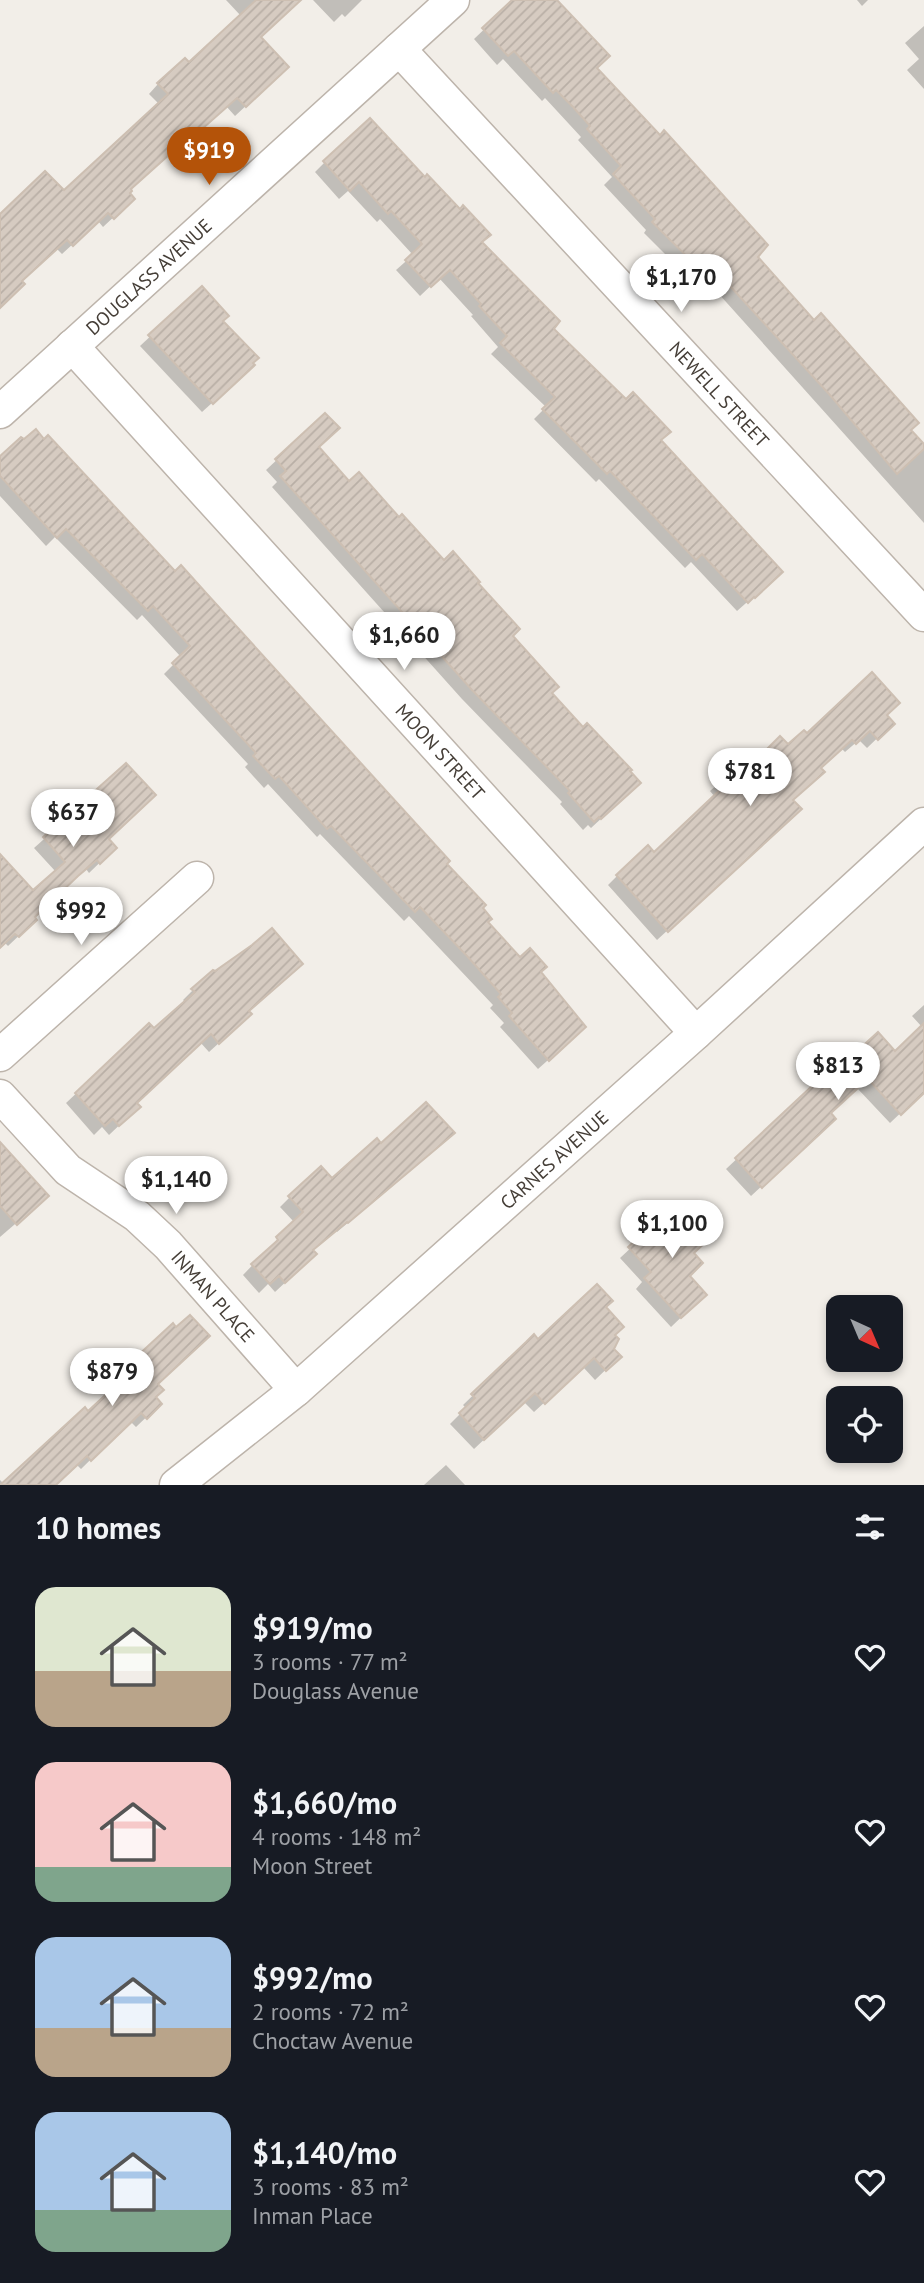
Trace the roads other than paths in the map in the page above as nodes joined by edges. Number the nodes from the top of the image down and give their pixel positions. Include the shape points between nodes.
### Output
1 (453, 0) edge
2 (399, 49) junction
3 (72, 346) junction
4 (0, 412) edge
5 (924, 615) edge
6 (924, 824) edge
7 (197, 878) dead end
8 (696, 1033) junction
9 (0, 1055) edge
10 (0, 1096) edge
11 (296, 1390) junction
12 (176, 1485) edge

1 - 2 street, DOUGLASS AVENUE
2 - 3 street, DOUGLASS AVENUE
2 - 5 street, NEWELL STREET
3 - 4 street, DOUGLASS AVENUE
3 - 8 street, MOON STREET
6 - 8 street, CARNES AVENUE
7 - 9 street
8 - 11 street, CARNES AVENUE
10 - 11 street, INMAN PLACE via 68,1170 137,1216 168,1245
11 - 12 street, CARNES AVENUE

